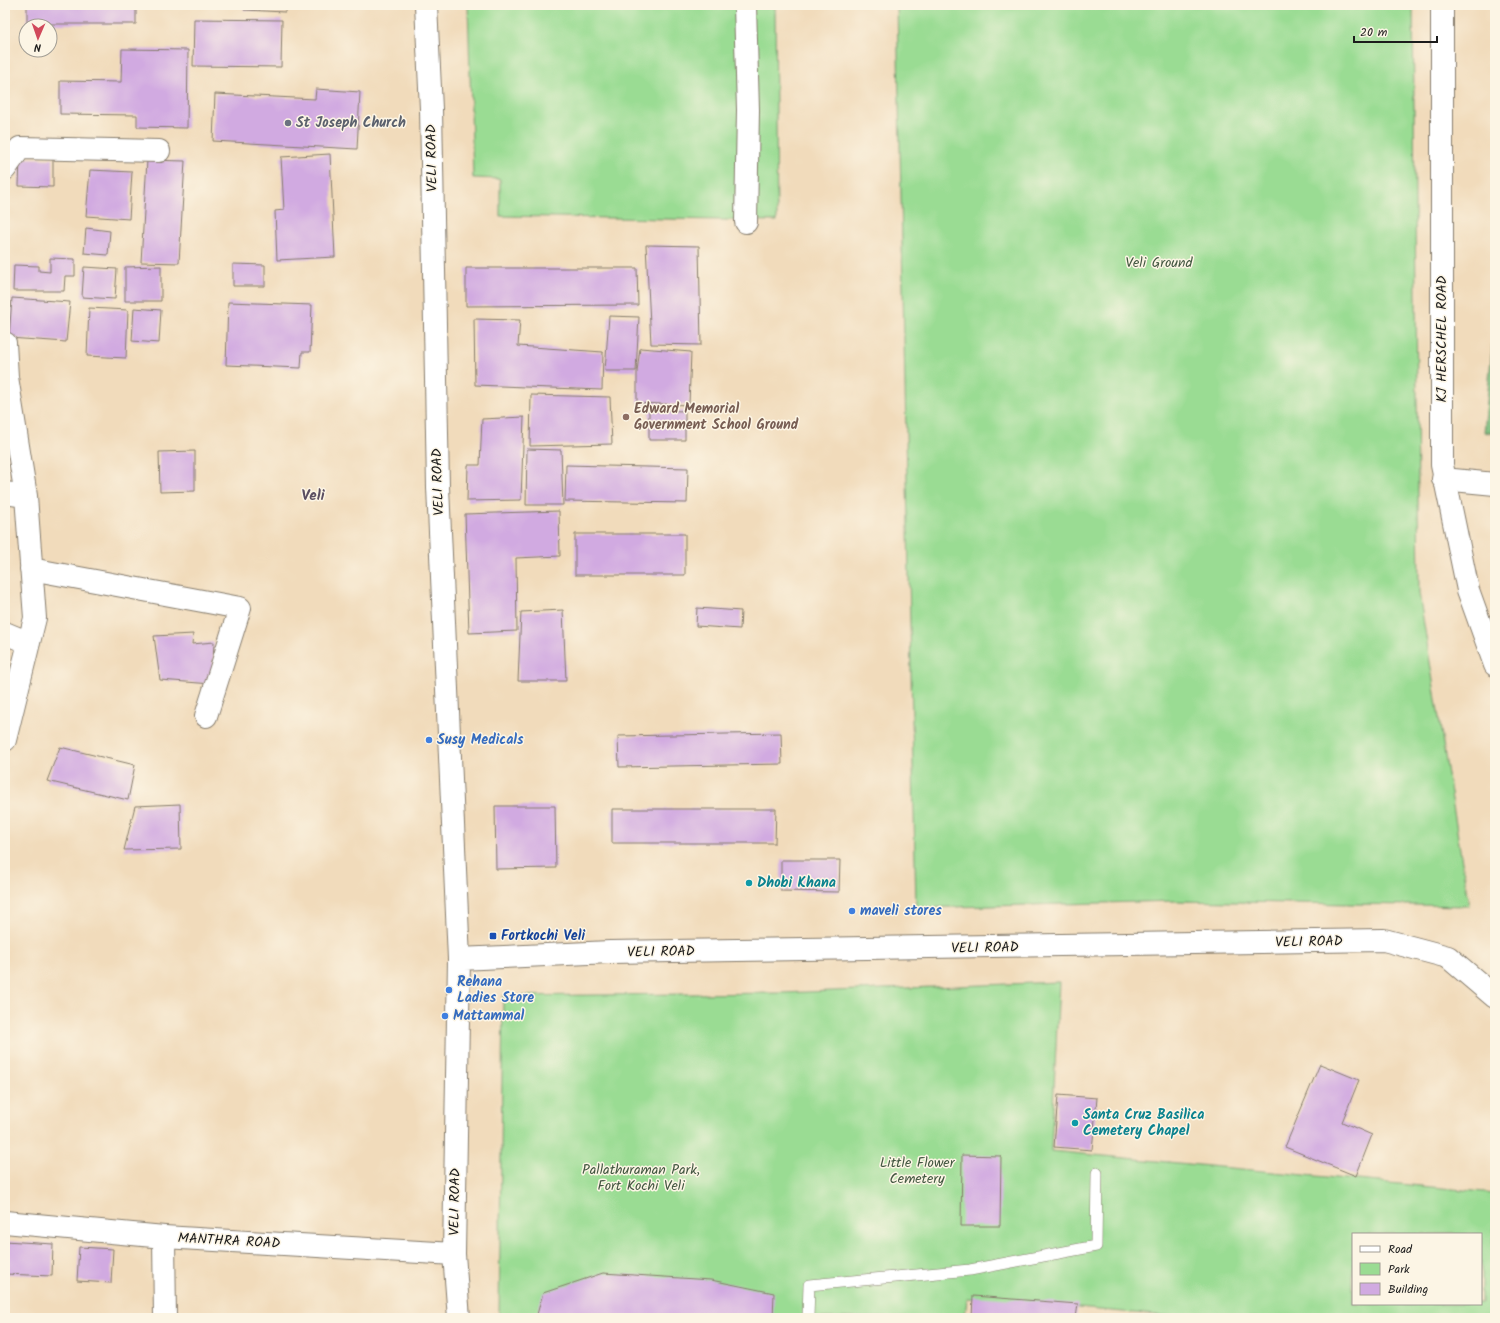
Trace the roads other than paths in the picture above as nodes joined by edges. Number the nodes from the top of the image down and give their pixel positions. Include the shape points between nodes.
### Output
1 (426, 5) edge
2 (745, 5) edge
3 (1442, 5) edge
4 (159, 151) dead end
5 (5, 169) edge
6 (746, 222) dead end
7 (5, 343) edge
8 (1443, 479) junction
9 (1495, 484) edge
10 (5, 493) edge
11 (26, 496) junction
12 (32, 569) junction
13 (5, 633) edge
14 (29, 643) junction
15 (1495, 665) edge
16 (206, 716) dead end
17 (5, 740) edge
18 (459, 958) junction
19 (1495, 997) edge
20 (1097, 1173) dead end
21 (5, 1222) edge
22 (164, 1237) junction
23 (454, 1254) junction
24 (165, 1318) edge
25 (459, 1318) edge
26 (808, 1318) edge

1 - 18 main road, VELI ROAD via 431,109 438,487
2 - 6 main road via 748,110
3 - 8 main road, KJ HERSCHEL ROAD
4 - 5 main road via 20,148
7 - 11 main road via 7,377
8 - 9 main road
8 - 15 main road, KJ HERSCHEL ROAD via 1468,590
10 - 11 main road
11 - 12 main road
12 - 14 main road via 35,618
12 - 16 main road via 240,608
13 - 14 main road
14 - 17 main road
18 - 19 main road, VELI ROAD via 610,952 1384,940 1448,957
18 - 23 main road, VELI ROAD
20 - 26 lane via 1096,1246 970,1270 809,1285
21 - 22 main road, MANTHRA ROAD
22 - 23 main road, MANTHRA ROAD
22 - 24 main road
23 - 25 main road, VELI ROAD

